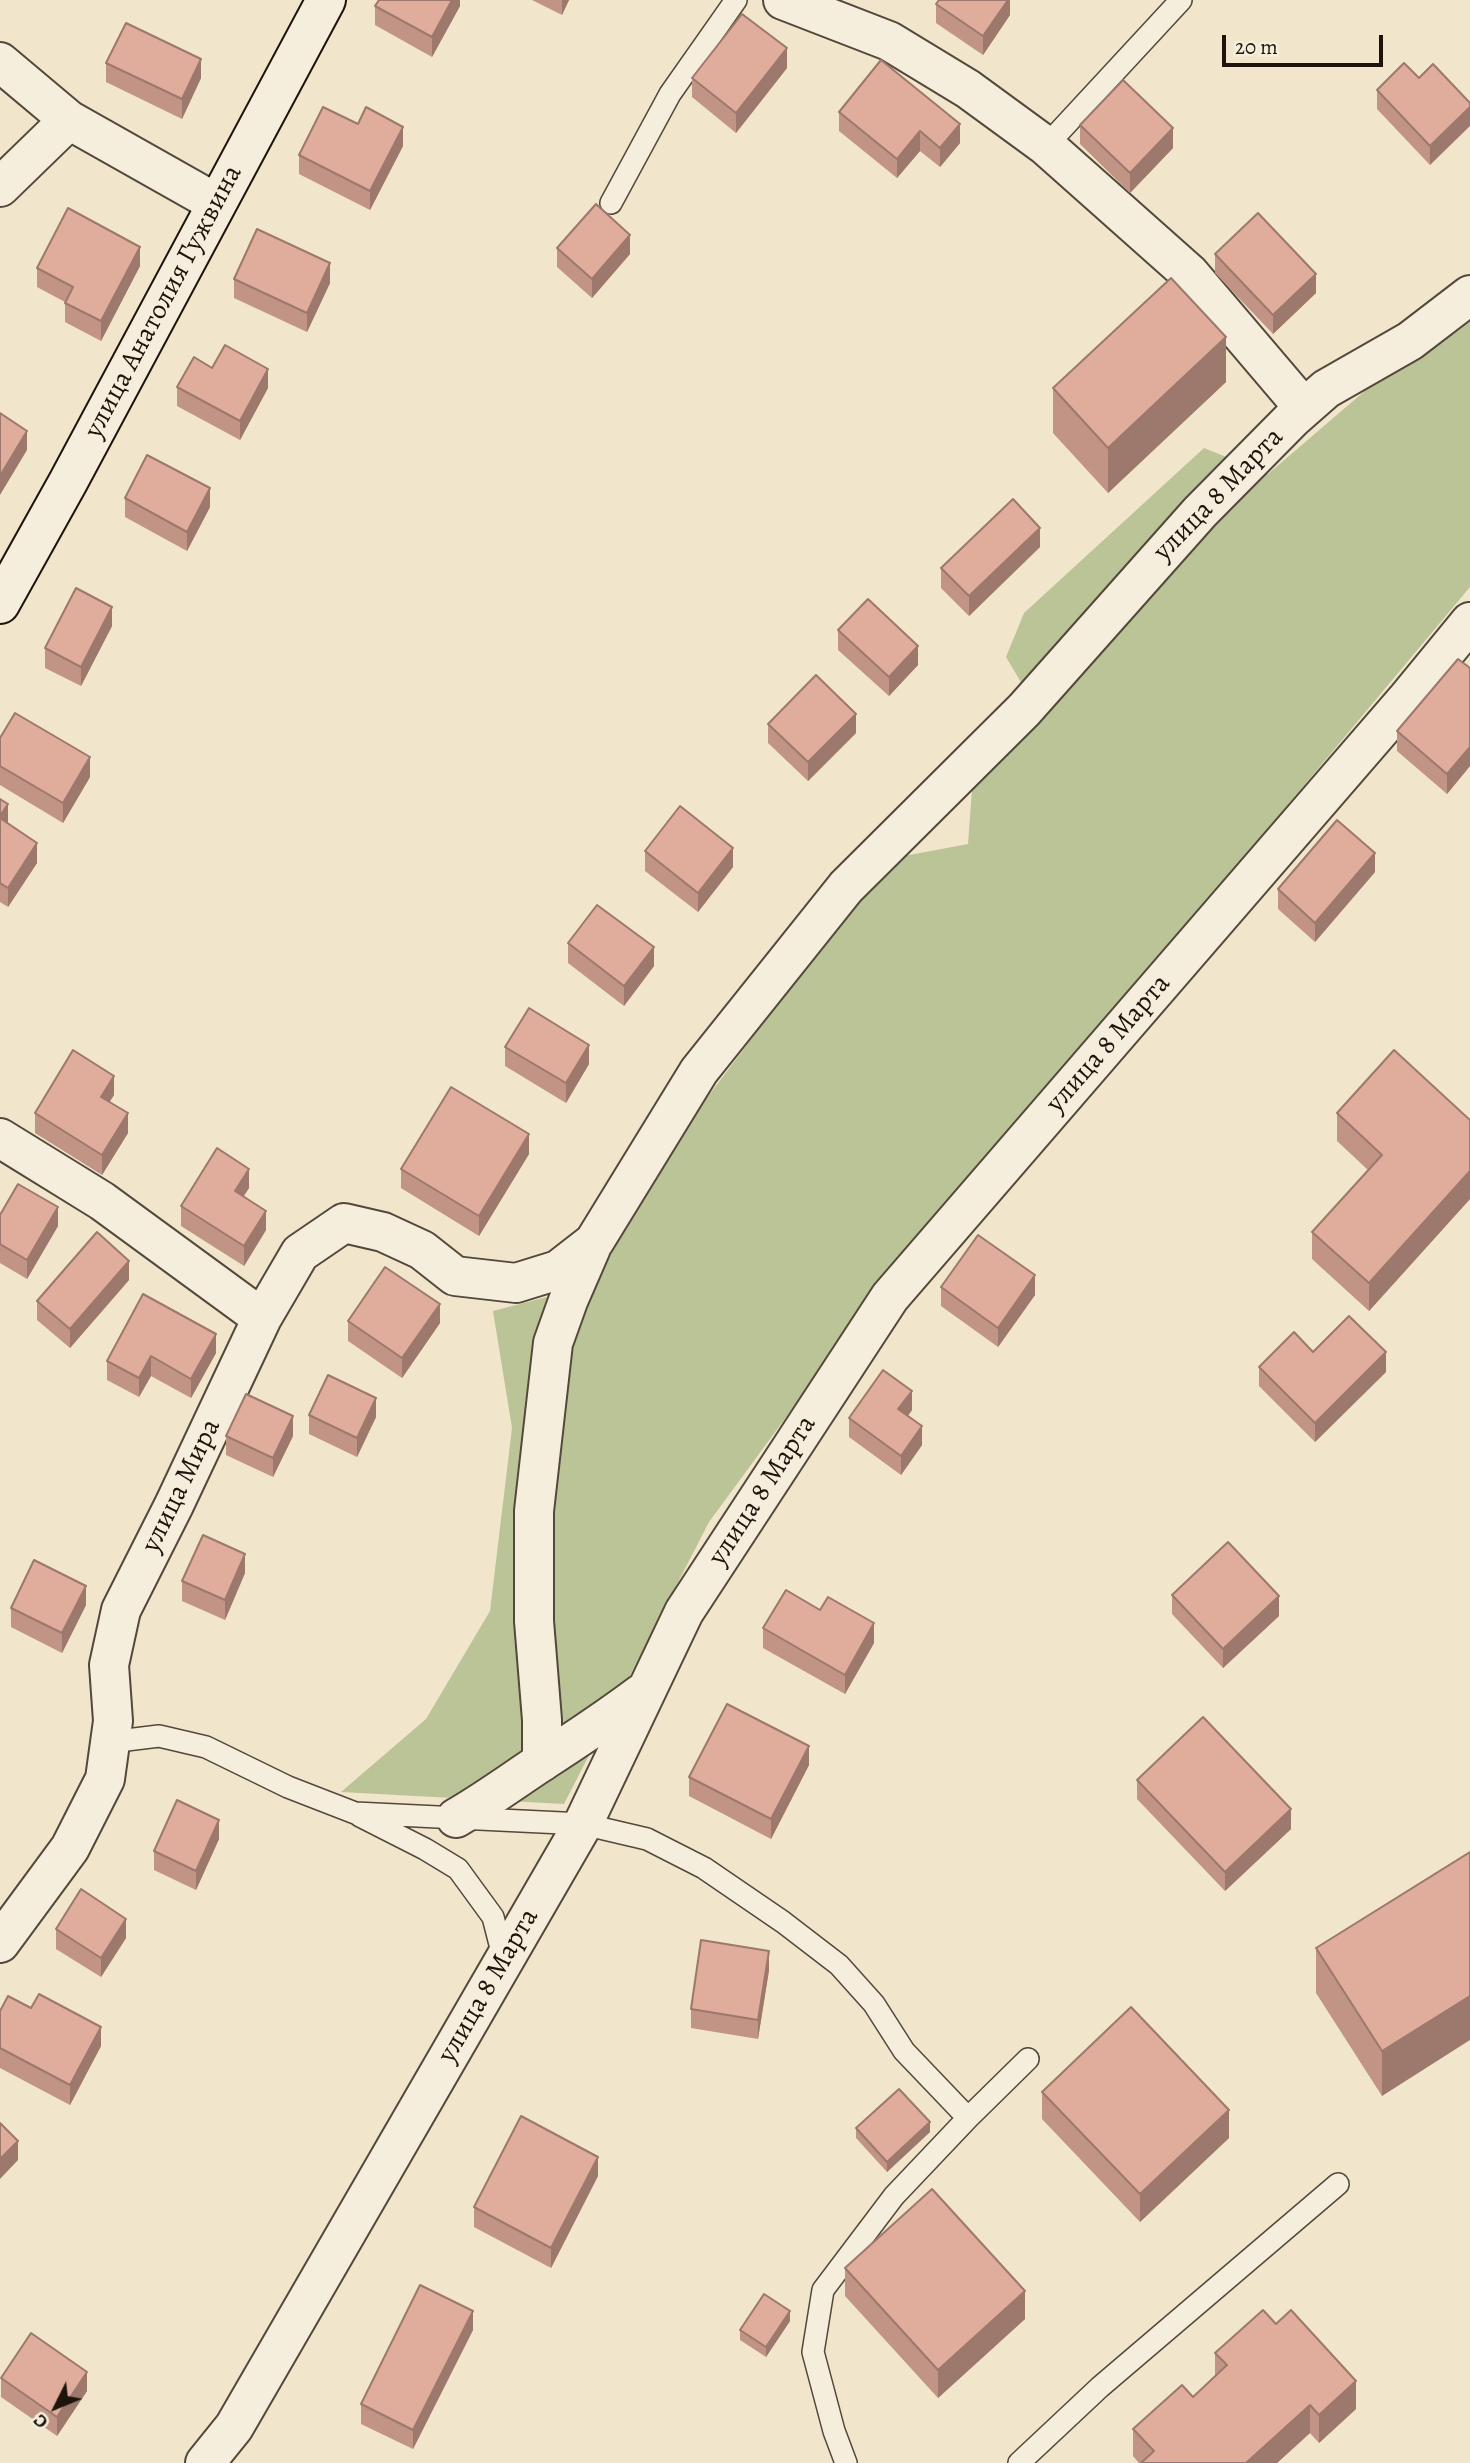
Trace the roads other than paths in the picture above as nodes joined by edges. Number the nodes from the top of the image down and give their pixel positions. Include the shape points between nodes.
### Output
1 (326, 0) edge
2 (736, 0) edge
3 (783, 0) edge
4 (1181, 0) edge
5 (0, 62) edge
6 (69, 120) junction
7 (1046, 146) junction
8 (0, 187) edge
9 (216, 203) junction
10 (611, 203) dead end
11 (1470, 295) edge
12 (1304, 408) junction
13 (0, 604) edge
14 (1470, 622) edge
15 (0, 1138) edge
16 (594, 1242) junction
17 (262, 1318) junction
18 (647, 1690) junction
19 (110, 1742) junction
20 (542, 1762) junction
21 (355, 1813) junction
22 (456, 1818) junction
23 (583, 1824) junction
24 (0, 1943) edge
25 (504, 1960) junction
26 (1028, 2059) dead end
27 (968, 2118) junction
28 (1338, 2184) dead end
29 (205, 2463) edge
30 (846, 2463) edge
31 (1019, 2463) edge

1 - 9 street, улица Анатолия Гужвина
2 - 10 lane via 670,94
3 - 7 street, улица 8 Марта via 889,41 968,89
4 - 7 lane
5 - 6 street
6 - 8 street
6 - 9 street
7 - 12 street, улица 8 Марта via 1190,274
9 - 13 street, улица Анатолия Гужвина
11 - 12 street, улица 8 Марта via 1410,341 1326,389
12 - 16 street, улица 8 Марта via 1200,512 1024,710 846,887 699,1071
14 - 18 street, улица 8 Марта via 890,1297 684,1612
15 - 17 street via 102,1201
16 - 17 street, улица 8 Марта via 558,1270 516,1283 455,1276 422,1250 383,1232 344,1223 300,1253
16 - 20 street via 553,1343 535,1498 534,1621
17 - 19 street, улица Мира via 121,1610 109,1665
18 - 20 street
18 - 23 street, улица 8 Марта
19 - 21 lane via 159,1736 206,1747
19 - 24 street, улица Мира via 105,1779 70,1848
20 - 22 street
21 - 22 lane
21 - 25 lane via 458,1870 493,1917
22 - 23 lane
23 - 25 street, улица 8 Марта
23 - 27 lane via 647,1839 704,1868 783,1922 839,1965 874,2004 904,2051
25 - 29 street, улица 8 Марта via 234,2427
26 - 27 lane
27 - 30 lane via 894,2196 823,2290 813,2352
28 - 31 lane via 1100,2387

